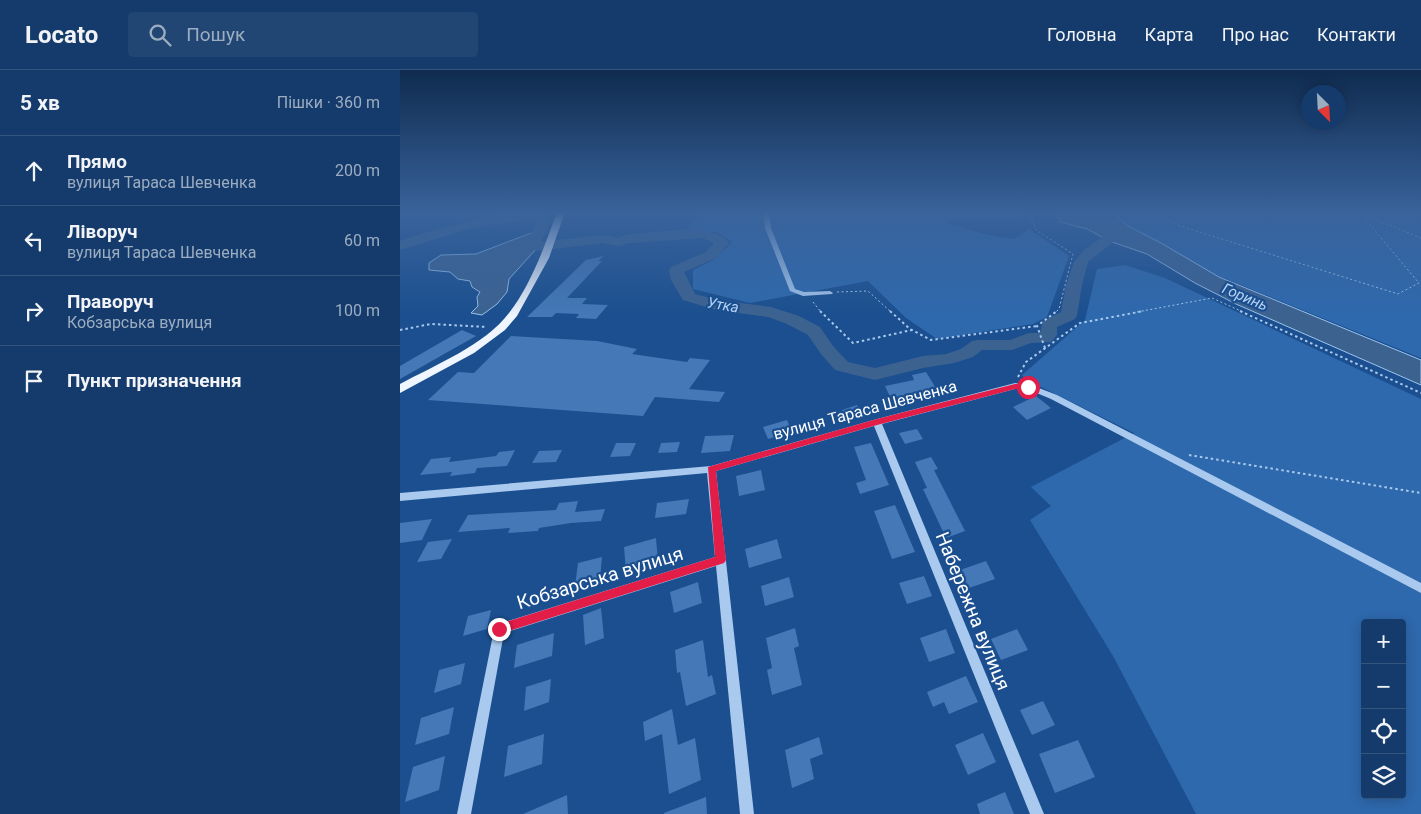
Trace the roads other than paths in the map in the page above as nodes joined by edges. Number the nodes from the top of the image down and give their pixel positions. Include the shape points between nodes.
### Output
1 (550, 247) edge
2 (775, 247) edge
3 (830, 293) road end
4 (400, 389) edge
5 (877, 422) junction
6 (711, 469) junction
7 (400, 497) edge
8 (721, 560) junction
9 (1421, 588) edge
10 (464, 814) edge
11 (747, 814) edge
12 (1037, 814) edge

1 - 4 main road via 520,304 501,328 470,351
2 - 3 street via 792,290 803,294
5 - 6 street, вулиця Тараса Шевченка
5 - 9 street, вулиця Тараса Шевченка via 1015,386 1028,387 1054,397
5 - 12 street, Набережна вулиця
6 - 7 street, вулиця Тараса Шевченка
6 - 8 street
8 - 10 street, Кобзарська вулиця via 499,629
8 - 11 street

